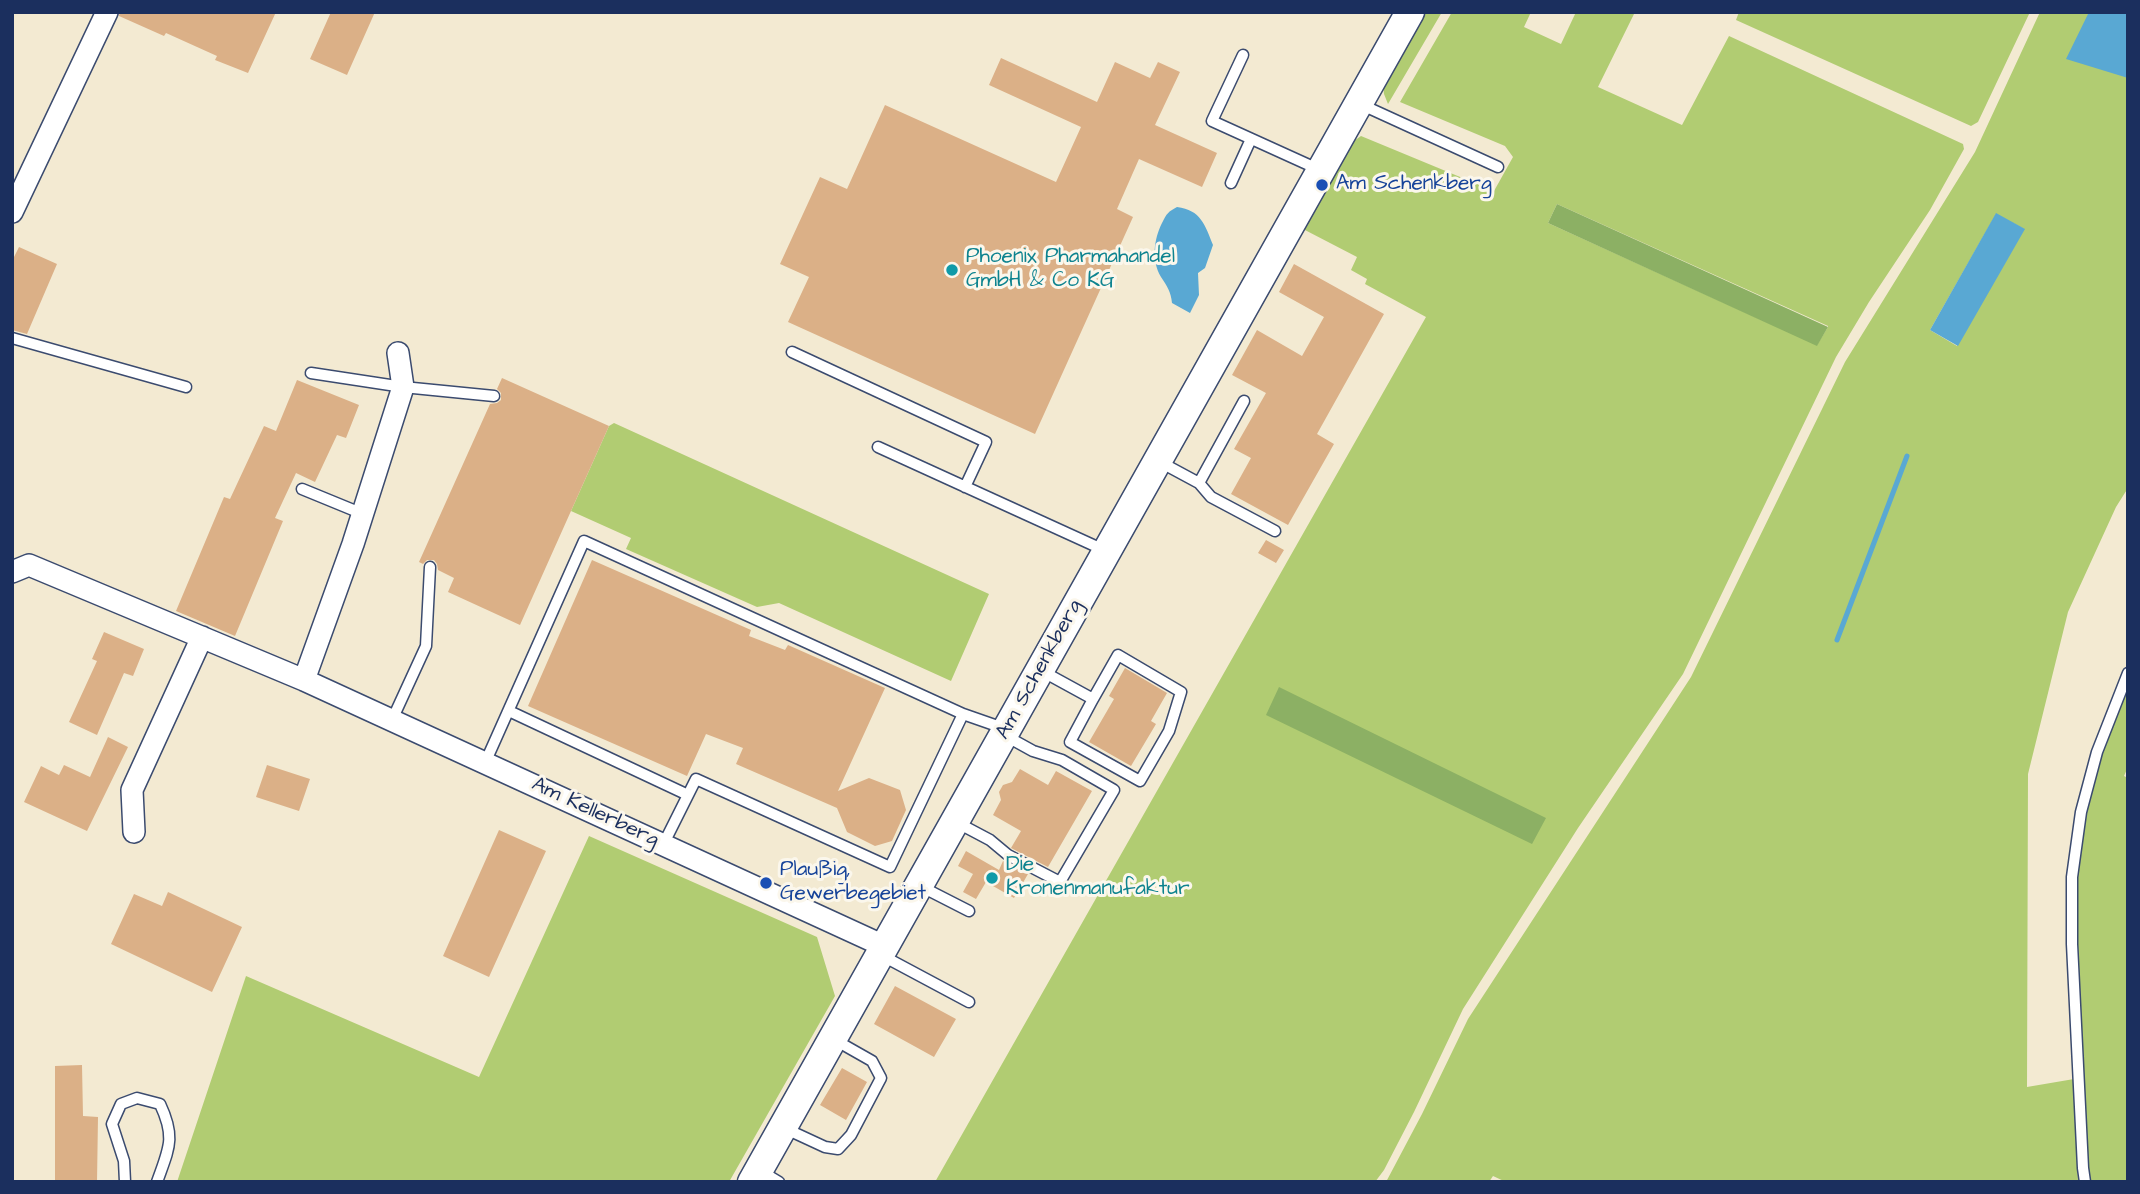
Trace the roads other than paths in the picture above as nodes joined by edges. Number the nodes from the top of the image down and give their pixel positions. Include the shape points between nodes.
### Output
1 (107, 12) edge
2 (1410, 12) edge
3 (1243, 55) dead end
4 (1357, 103) junction
5 (1251, 139) junction
6 (1498, 167) dead end
7 (1320, 170) junction
8 (1231, 183) dead end
9 (12, 212) edge
10 (12, 338) edge
11 (792, 352) dead end
12 (398, 353) dead end
13 (311, 373) dead end
14 (186, 387) dead end
15 (403, 387) junction
16 (494, 396) dead end
17 (1244, 401) dead end
18 (877, 447) dead end
19 (1157, 461) junction
20 (1199, 483) junction
21 (965, 487) junction
22 (302, 489) dead end
23 (363, 514) junction
24 (1275, 531) dead end
25 (1107, 551) junction
26 (430, 567) dead end
27 (12, 572) edge
28 (202, 637) junction
29 (1040, 670) junction
30 (2128, 673) edge
31 (304, 680) junction
32 (1093, 699) junction
33 (509, 711) junction
34 (963, 714) junction
35 (392, 720) junction
36 (1005, 733) junction
37 (485, 763) junction
38 (688, 795) junction
39 (955, 822) junction
40 (134, 832) dead end
41 (663, 845) junction
42 (920, 886) junction
43 (968, 911) dead end
44 (883, 951) junction
45 (969, 1002) dead end
46 (834, 1039) junction
47 (784, 1128) junction
48 (763, 1178) edge
49 (125, 1182) edge
50 (157, 1182) edge
51 (2085, 1182) edge

1 - 9 street via 19,182
2 - 4 main road, Am Schenkberg
3 - 5 lane via 1212,121
4 - 6 lane
4 - 7 main road, Am Schenkberg
5 - 7 lane
5 - 8 lane
7 - 19 main road, Am Schenkberg
10 - 14 lane
11 - 21 lane via 986,442
12 - 15 street
13 - 15 lane
15 - 16 lane
15 - 23 street
17 - 20 lane
18 - 21 lane
19 - 20 lane
19 - 25 main road, Am Schenkberg
20 - 24 lane via 1211,497
21 - 25 lane
22 - 23 lane
23 - 31 street
25 - 29 main road, Am Schenkberg
26 - 35 lane via 426,646
27 - 28 street, Am Kellerberg via 29,565
28 - 31 street, Am Kellerberg
28 - 40 street via 132,790
29 - 32 lane
29 - 36 main road, Am Schenkberg
30 - 51 lane via 2097,752 2081,812 2072,877
31 - 35 street, Am Kellerberg
32 - 32 lane via 1118,655 1181,692 1169,732 1140,781 1070,742
33 - 34 lane via 584,541
33 - 37 lane
33 - 38 lane
34 - 36 lane
34 - 38 lane via 890,867 696,779
35 - 37 street, Am Kellerberg
36 - 39 main road, Am Schenkberg
36 - 39 lane via 1114,790 1060,882
37 - 41 street, Am Kellerberg
38 - 41 lane
39 - 42 main road, Am Schenkberg
41 - 44 street, Am Kellerberg
42 - 43 lane
42 - 44 main road, Am Schenkberg
44 - 45 lane
44 - 46 main road, Am Schenkberg
46 - 47 main road, Am Schenkberg
46 - 47 lane via 872,1061 881,1078 851,1135 838,1149
47 - 48 main road, Am Schenkberg
49 - 50 lane via 124,1161 112,1124 121,1104 137,1098 160,1104 167,1119 171,1142

